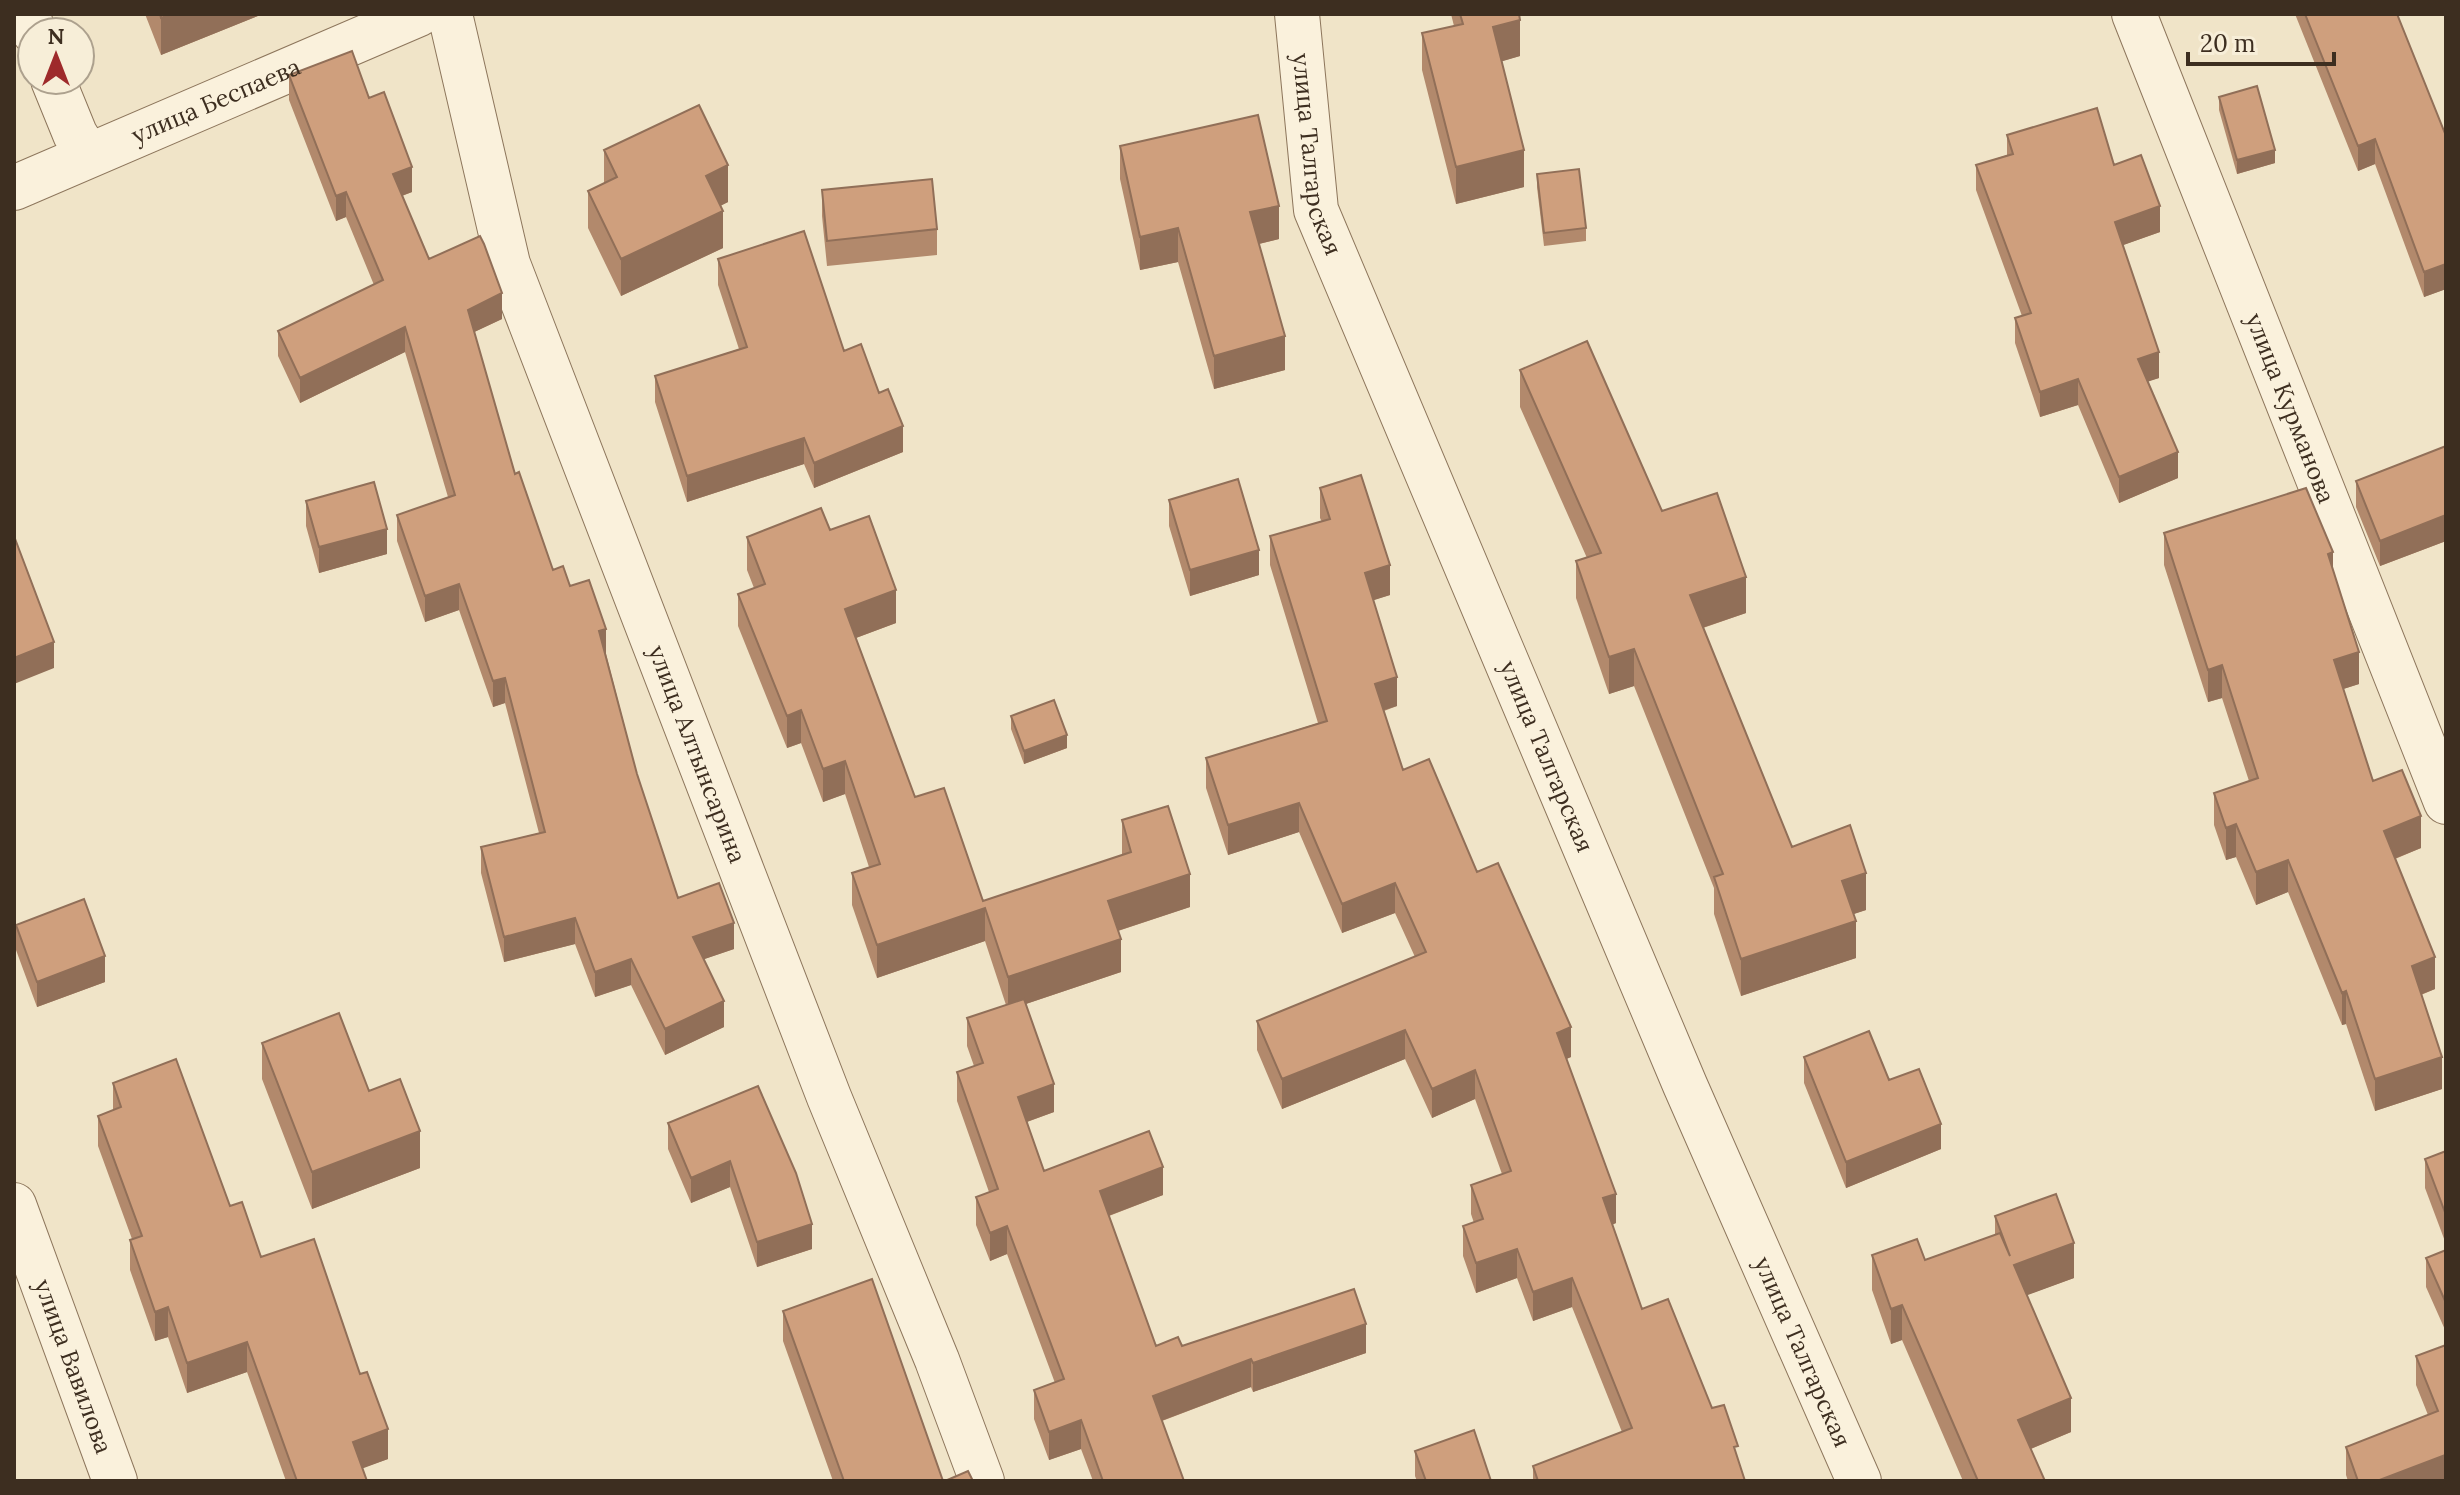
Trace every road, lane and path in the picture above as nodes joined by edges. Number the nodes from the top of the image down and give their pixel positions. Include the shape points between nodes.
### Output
1 (419, 14) edge
2 (450, 14) edge
3 (1297, 14) edge
4 (2134, 14) edge
5 (60, 96) edge
6 (88, 155) junction
7 (14, 188) edge
8 (2446, 802) edge
9 (14, 1205) edge
10 (115, 1481) edge
11 (982, 1481) edge
12 (1859, 1481) edge

1 - 6 street, улица Беспаева
2 - 11 street, улица Алтынсарина via 508,264
3 - 12 street, улица Талгарская via 1316,210 1685,1085
4 - 8 street, улица Курманова
5 - 6 street
6 - 7 street, улица Беспаева
9 - 10 street, улица Вавилова

